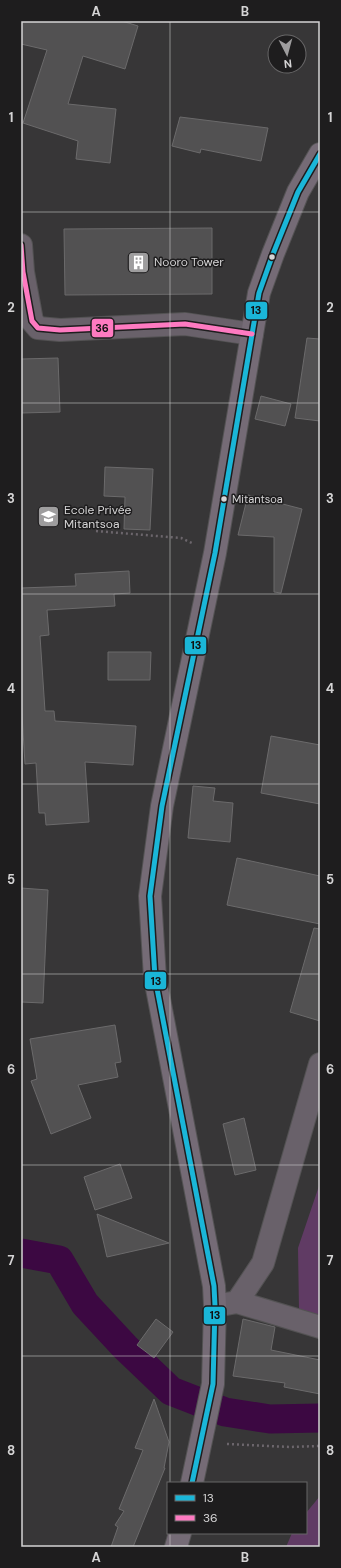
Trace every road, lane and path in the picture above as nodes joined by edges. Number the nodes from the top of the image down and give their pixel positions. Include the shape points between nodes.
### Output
1 (320, 154) edge
2 (21, 245) edge
3 (252, 334) junction
4 (96, 531) dead end
5 (181, 538) dead end
6 (320, 1064) edge
7 (237, 1302) junction
8 (215, 1306) junction
9 (320, 1327) edge
10 (206, 1422) junction
11 (320, 1446) edge
12 (192, 1482) edge
13 (180, 1534) edge
14 (176, 1547) edge

1 - 3 main road via 298,192 273,254 259,293
2 - 3 street via 32,321 38,328 60,330 185,324
3 - 8 main road via 215,553 162,806 150,896 155,978 214,1286
4 - 5 path
6 - 7 street via 263,1263
7 - 8 street
7 - 9 street
8 - 10 main road via 213,1384
10 - 11 path via 227,1444 290,1448
10 - 12 main road
13 - 14 main road

